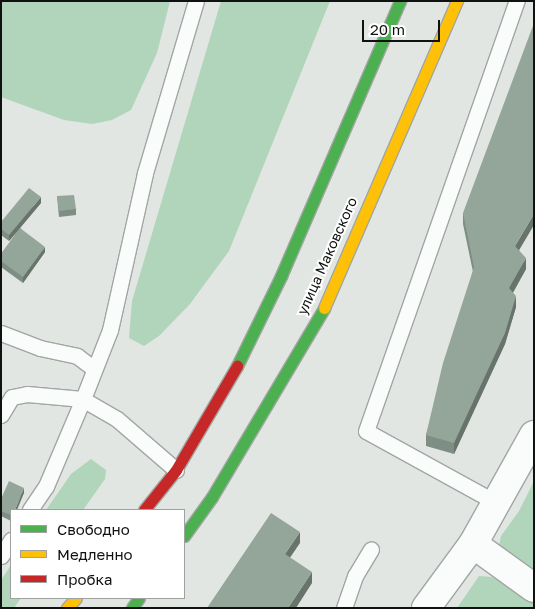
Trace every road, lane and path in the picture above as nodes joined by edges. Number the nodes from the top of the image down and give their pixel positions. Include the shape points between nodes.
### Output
1 (196, 1) edge
2 (400, 1) edge
3 (458, 1) edge
4 (517, 1) edge
5 (1, 333) edge
6 (93, 368) junction
7 (83, 399) junction
8 (2, 410) edge
9 (534, 435) edge
10 (176, 470) junction
11 (497, 503) junction
12 (31, 509) edge
13 (145, 509) edge
14 (185, 535) edge
15 (10, 542) edge
16 (473, 544) junction
17 (371, 549) dead end
18 (1, 556) edge
19 (534, 588) edge
20 (344, 608) edge
21 (426, 608) edge

1 - 6 lane via 145,173 110,330
2 - 10 highway via 281,276 234,371
3 - 14 highway, улица Маковского via 379,175 326,304 212,497
4 - 11 lane via 366,431
5 - 6 lane via 40,348 77,356
6 - 7 lane
7 - 8 lane via 27,394 12,397
7 - 10 lane via 117,419
7 - 12 lane via 46,486
9 - 11 street
10 - 13 highway
11 - 16 street
15 - 18 lane
16 - 19 street
16 - 21 street
17 - 20 lane via 355,576

